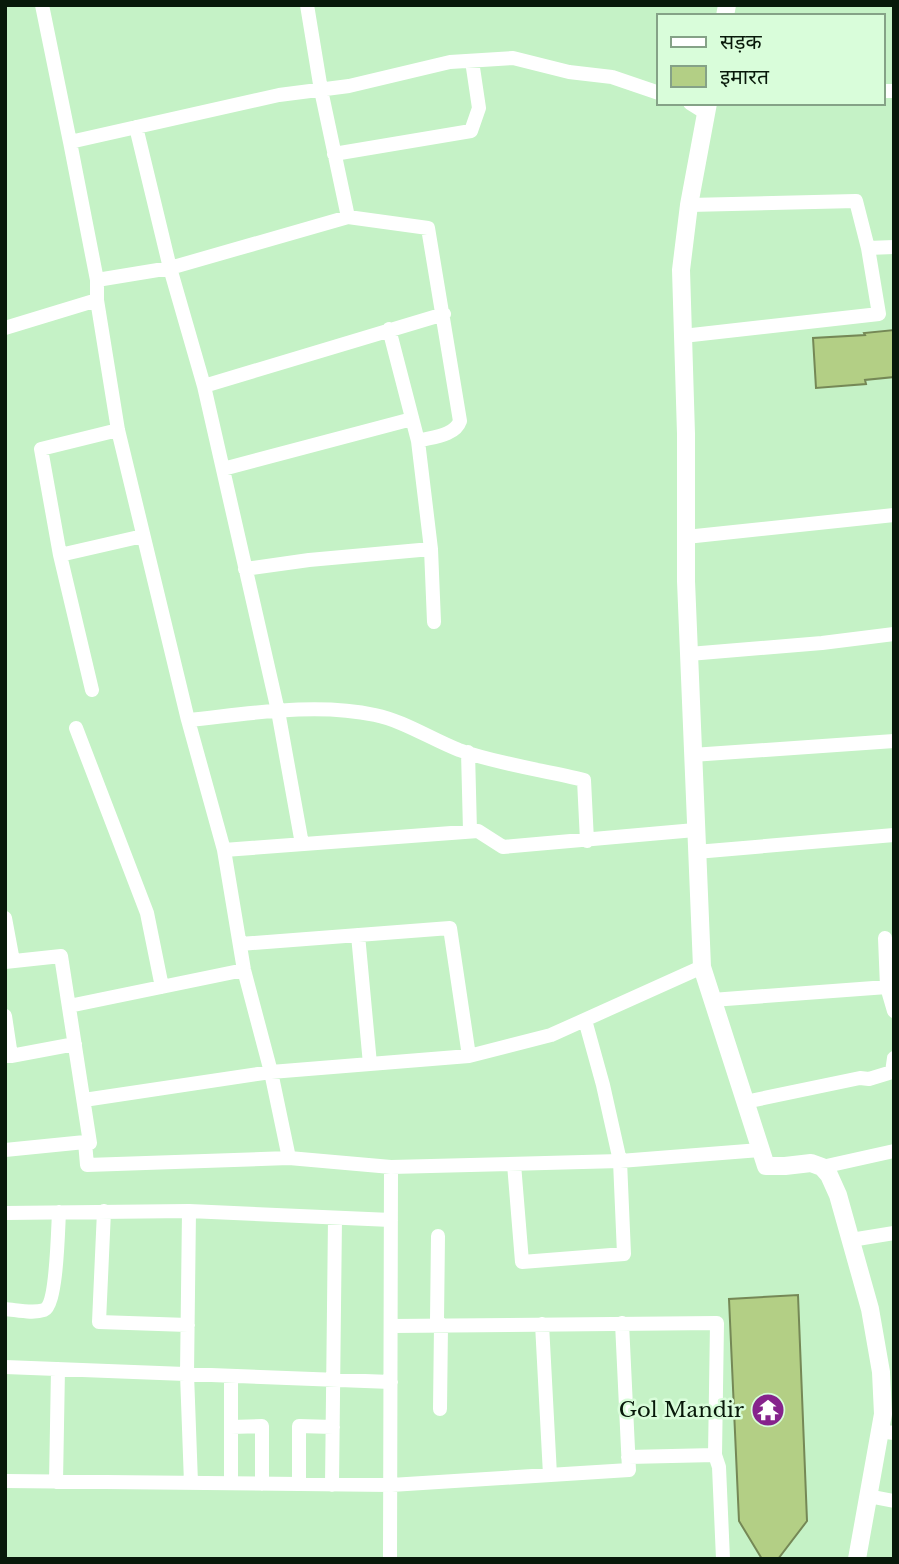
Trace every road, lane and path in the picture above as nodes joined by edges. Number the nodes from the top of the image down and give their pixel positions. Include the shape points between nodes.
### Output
1 (42, 5) edge
2 (307, 5) edge
3 (472, 61) junction
4 (321, 90) junction
5 (657, 92) edge
6 (707, 108) edge
7 (136, 127) junction
8 (70, 142) junction
9 (334, 154) junction
10 (689, 205) junction
11 (348, 217) junction
12 (894, 247) edge
13 (868, 248) junction
14 (170, 268) junction
15 (97, 280) junction
16 (97, 300) junction
17 (444, 314) junction
18 (5, 328) edge
19 (388, 329) junction
20 (683, 336) junction
21 (204, 386) junction
22 (412, 419) junction
23 (118, 430) junction
24 (418, 441) junction
25 (223, 469) junction
26 (894, 515) edge
27 (144, 536) junction
28 (686, 537) junction
29 (431, 549) junction
30 (60, 555) junction
31 (246, 569) junction
32 (434, 622) dead end
33 (894, 634) edge
34 (689, 654) junction
35 (92, 690) dead end
36 (278, 711) junction
37 (188, 720) junction
38 (76, 728) dead end
39 (894, 741) edge
40 (468, 752) junction
41 (692, 755) junction
42 (695, 830) junction
43 (470, 831) junction
44 (894, 835) edge
45 (587, 841) junction
46 (302, 844) junction
47 (224, 850) junction
48 (696, 852) junction
49 (5, 918) edge
50 (358, 935) junction
51 (885, 938) dead end
52 (240, 944) junction
53 (9, 962) edge
54 (702, 967) junction
55 (244, 970) junction
56 (162, 987) junction
57 (887, 987) junction
58 (712, 1000) junction
59 (69, 1006) junction
60 (894, 1011) edge
61 (5, 1016) edge
62 (584, 1020) junction
63 (75, 1045) junction
64 (8, 1056) edge
65 (470, 1056) junction
66 (894, 1058) edge
67 (370, 1064) junction
68 (271, 1073) junction
69 (83, 1100) junction
70 (745, 1102) junction
71 (85, 1142) junction
72 (5, 1150) edge
73 (761, 1150) junction
74 (894, 1151) edge
75 (289, 1158) junction
76 (620, 1161) junction
77 (514, 1164) junction
78 (391, 1167) junction
79 (822, 1167) junction
80 (104, 1211) junction
81 (189, 1211) junction
82 (59, 1212) junction
83 (5, 1213) edge
84 (335, 1218) junction
85 (391, 1220) junction
86 (894, 1233) edge
87 (438, 1236) dead end
88 (851, 1240) junction
89 (5, 1309) edge
90 (542, 1324) junction
91 (622, 1324) junction
92 (188, 1325) junction
93 (440, 1325) junction
94 (392, 1326) junction
95 (5, 1367) edge
96 (58, 1369) junction
97 (187, 1374) junction
98 (231, 1376) junction
99 (333, 1380) junction
100 (391, 1382) junction
101 (440, 1409) dead end
102 (231, 1426) junction
103 (332, 1427) junction
104 (887, 1432) edge
105 (715, 1455) junction
106 (628, 1457) junction
107 (550, 1475) junction
108 (5, 1481) edge
109 (56, 1482) junction
110 (191, 1483) junction
111 (231, 1483) junction
112 (262, 1484) junction
113 (299, 1484) junction
114 (332, 1485) junction
115 (391, 1485) junction
116 (868, 1496) junction
117 (894, 1501) edge
118 (390, 1559) edge
119 (723, 1559) edge
120 (857, 1559) edge

1 - 8 street
2 - 4 street
3 - 4 street
3 - 5 street via 513,58 612,77
3 - 9 street via 479,108 471,131
4 - 7 street
4 - 9 street
6 - 10 street
7 - 8 street
7 - 14 street
8 - 15 street
9 - 11 street
10 - 13 street via 856,201
10 - 20 street via 681,270
11 - 14 street
11 - 17 street via 428,228
12 - 13 street
13 - 20 street via 879,314
14 - 15 street
14 - 21 street
15 - 16 street
16 - 18 street
16 - 23 street
17 - 19 street
17 - 24 street via 459,426
19 - 21 street
19 - 22 street
20 - 28 street
21 - 25 street
22 - 24 street
22 - 25 street
23 - 27 street
23 - 30 street via 41,449
24 - 29 street
25 - 31 street
26 - 28 street
27 - 30 street
27 - 37 street
28 - 34 street
29 - 31 street
29 - 32 street
30 - 35 street
31 - 36 street
33 - 34 street
34 - 41 street
36 - 37 street
36 - 40 street via 375,715
36 - 46 street
37 - 47 street
38 - 56 street via 147,913
39 - 41 street
40 - 43 street
40 - 45 street via 584,780
41 - 42 street
42 - 45 street
42 - 48 street
43 - 45 street via 503,847
43 - 46 street
44 - 48 street
46 - 47 street
47 - 52 street
48 - 54 street
49 - 53 street
50 - 52 street
50 - 65 street via 450,928
50 - 67 street
51 - 57 street
52 - 55 street
53 - 59 street via 61,956
54 - 58 street
54 - 62 street
55 - 56 street
55 - 68 street
56 - 59 street
57 - 58 street
57 - 60 street
58 - 70 street
59 - 63 street
61 - 64 street
62 - 65 street
62 - 76 street
63 - 64 street
63 - 69 street
65 - 67 street
66 - 70 street via 892,1072 869,1079
67 - 68 street
68 - 69 street
68 - 75 street
69 - 71 street via 90,1143
70 - 73 street
71 - 72 street
71 - 75 street via 87,1165
73 - 76 street
73 - 79 street via 765,1166 811,1163
74 - 79 street
75 - 78 street
76 - 77 street
76 - 77 street via 625,1254 522,1262
77 - 78 street
78 - 85 street
79 - 88 street via 838,1195
80 - 81 street
80 - 82 street
80 - 92 street via 99,1322
81 - 84 street
81 - 92 street
82 - 83 street
82 - 89 street via 50,1306 44,1310
84 - 85 street
84 - 99 street
85 - 94 street
86 - 88 street
87 - 93 street
88 - 104 street via 870,1309
90 - 91 street
90 - 93 street
90 - 107 street
91 - 105 street via 717,1323
91 - 106 street
92 - 97 street
93 - 94 street
93 - 101 street
94 - 100 street
95 - 96 street
96 - 97 street
96 - 109 street
97 - 98 street
97 - 110 street
98 - 99 street
98 - 102 street
99 - 100 street
99 - 103 street
100 - 115 street
102 - 111 street
102 - 112 street via 262,1426
103 - 113 street via 299,1426
103 - 114 street
104 - 116 street
105 - 106 street
105 - 119 street
106 - 107 street via 629,1470
107 - 115 street
108 - 109 street
109 - 110 street
110 - 111 street
111 - 112 street
112 - 113 street
113 - 114 street
114 - 115 street
115 - 118 street
116 - 117 street
116 - 120 street

